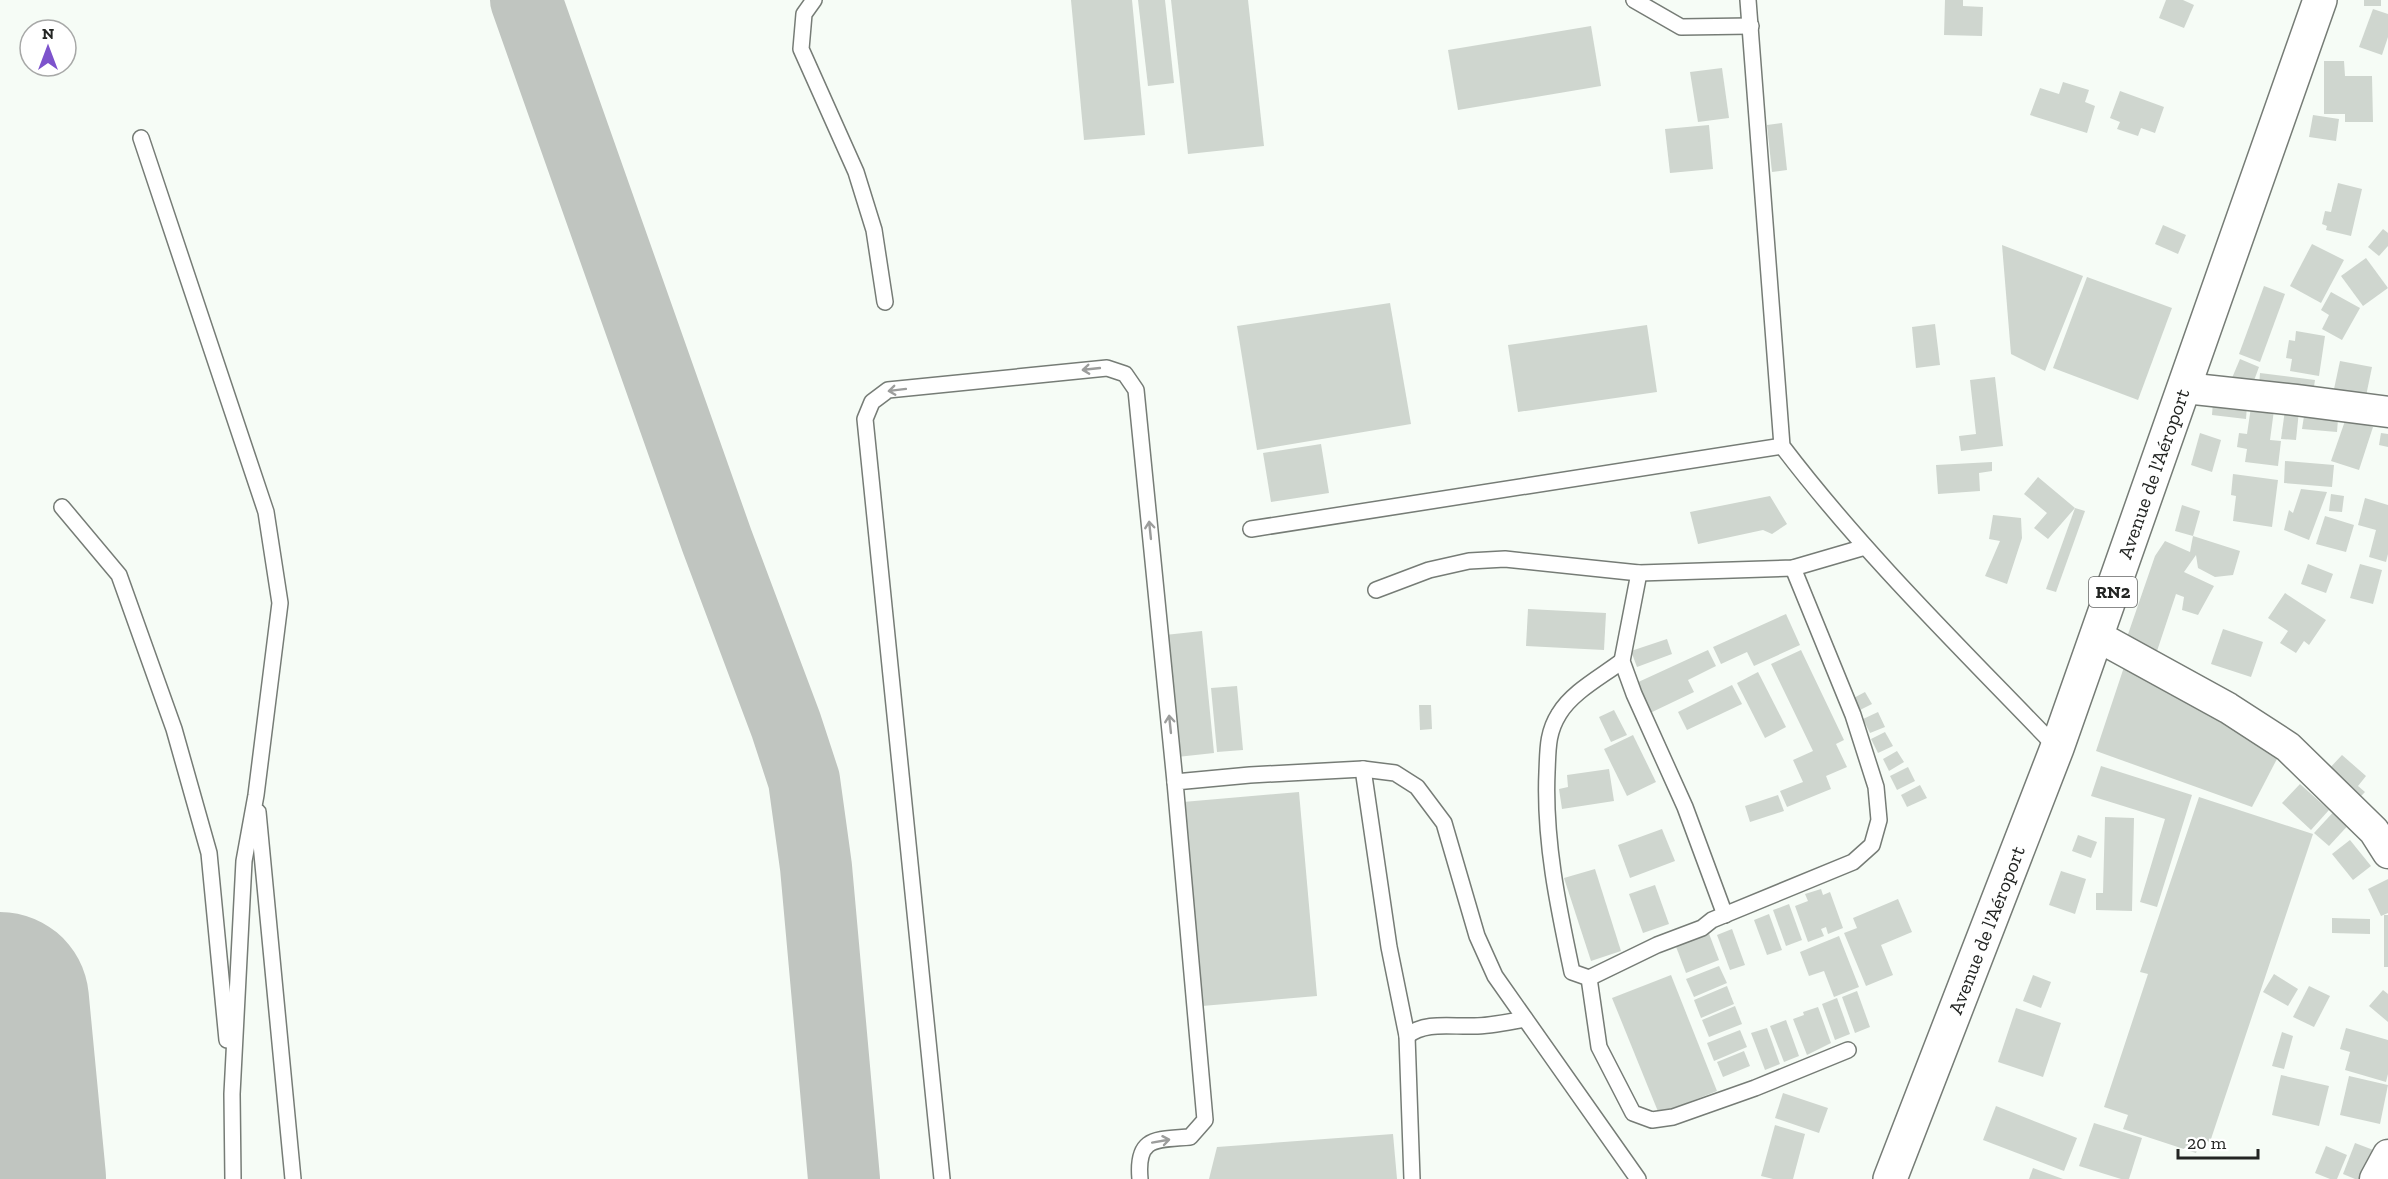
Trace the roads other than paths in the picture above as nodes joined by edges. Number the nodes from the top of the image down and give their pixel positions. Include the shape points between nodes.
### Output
1 (814, 0) edge
2 (1634, 0) edge
3 (1748, 0) edge
4 (2320, 0) edge
5 (1751, 26) junction
6 (141, 138) dead end
7 (885, 302) dead end
8 (2185, 388) junction
9 (2388, 412) edge
10 (1782, 446) junction
11 (62, 507) dead end
12 (1251, 529) dead end
13 (1865, 547) junction
14 (1793, 568) junction
15 (1639, 573) junction
16 (1376, 590) dead end
17 (2097, 636) junction
18 (1622, 661) junction
19 (2057, 748) junction
20 (1363, 769) junction
21 (1175, 782) junction
22 (256, 795) junction
23 (2388, 853) edge
24 (1725, 915) junction
25 (1589, 978) junction
26 (1525, 1019) junction
27 (1407, 1036) junction
28 (1848, 1050) dead end
29 (232, 1094) junction
30 (2388, 1155) edge
31 (232, 1179) edge
32 (293, 1179) edge
33 (942, 1179) edge
34 (1140, 1179) edge
35 (1412, 1179) edge
36 (1638, 1179) edge
37 (1890, 1179) edge
38 (2375, 1179) edge

1 - 7 lane via 804,14 801,49 856,172 874,230
2 - 5 lane via 1681,27
3 - 5 lane
4 - 8 highway, Avenue de l'Aéroport / RN2
5 - 10 lane
6 - 22 lane via 266,512 280,603
8 - 9 street
8 - 17 highway, Avenue de l'Aéroport / RN2
10 - 12 lane
10 - 13 lane
11 - 29 lane via 119,575 174,729 209,853
13 - 14 lane
13 - 19 lane
14 - 15 lane
14 - 24 lane via 1853,716 1876,788 1879,820 1872,845 1853,862
15 - 16 lane via 1505,560 1468,561 1429,570
15 - 18 lane
17 - 19 highway, Avenue de l'Aéroport / RN2
17 - 23 street via 2228,708 2288,747 2374,831
18 - 24 lane via 1685,807
18 - 25 lane via 1573,697 1549,734 1545,808 1554,888 1572,972
19 - 37 highway, Avenue de l'Aéroport / RN2
20 - 21 lane
20 - 26 lane via 1395,773 1417,787 1440,816 1476,936 1495,976
20 - 27 lane via 1389,947
21 -> 33 lane via 1136,390 1125,374 1107,368 888,390 872,402 865,419
34 -> 21 lane via 1138,1162 1142,1148 1153,1141 1191,1137 1205,1120
22 - 29 lane via 244,861
22 - 32 lane
24 - 25 lane
25 - 28 lane via 1599,1047 1633,1113 1652,1120 1673,1117 1745,1092
26 - 27 lane via 1415,1029
26 - 36 lane
27 - 35 lane
29 - 31 lane
30 - 38 street

